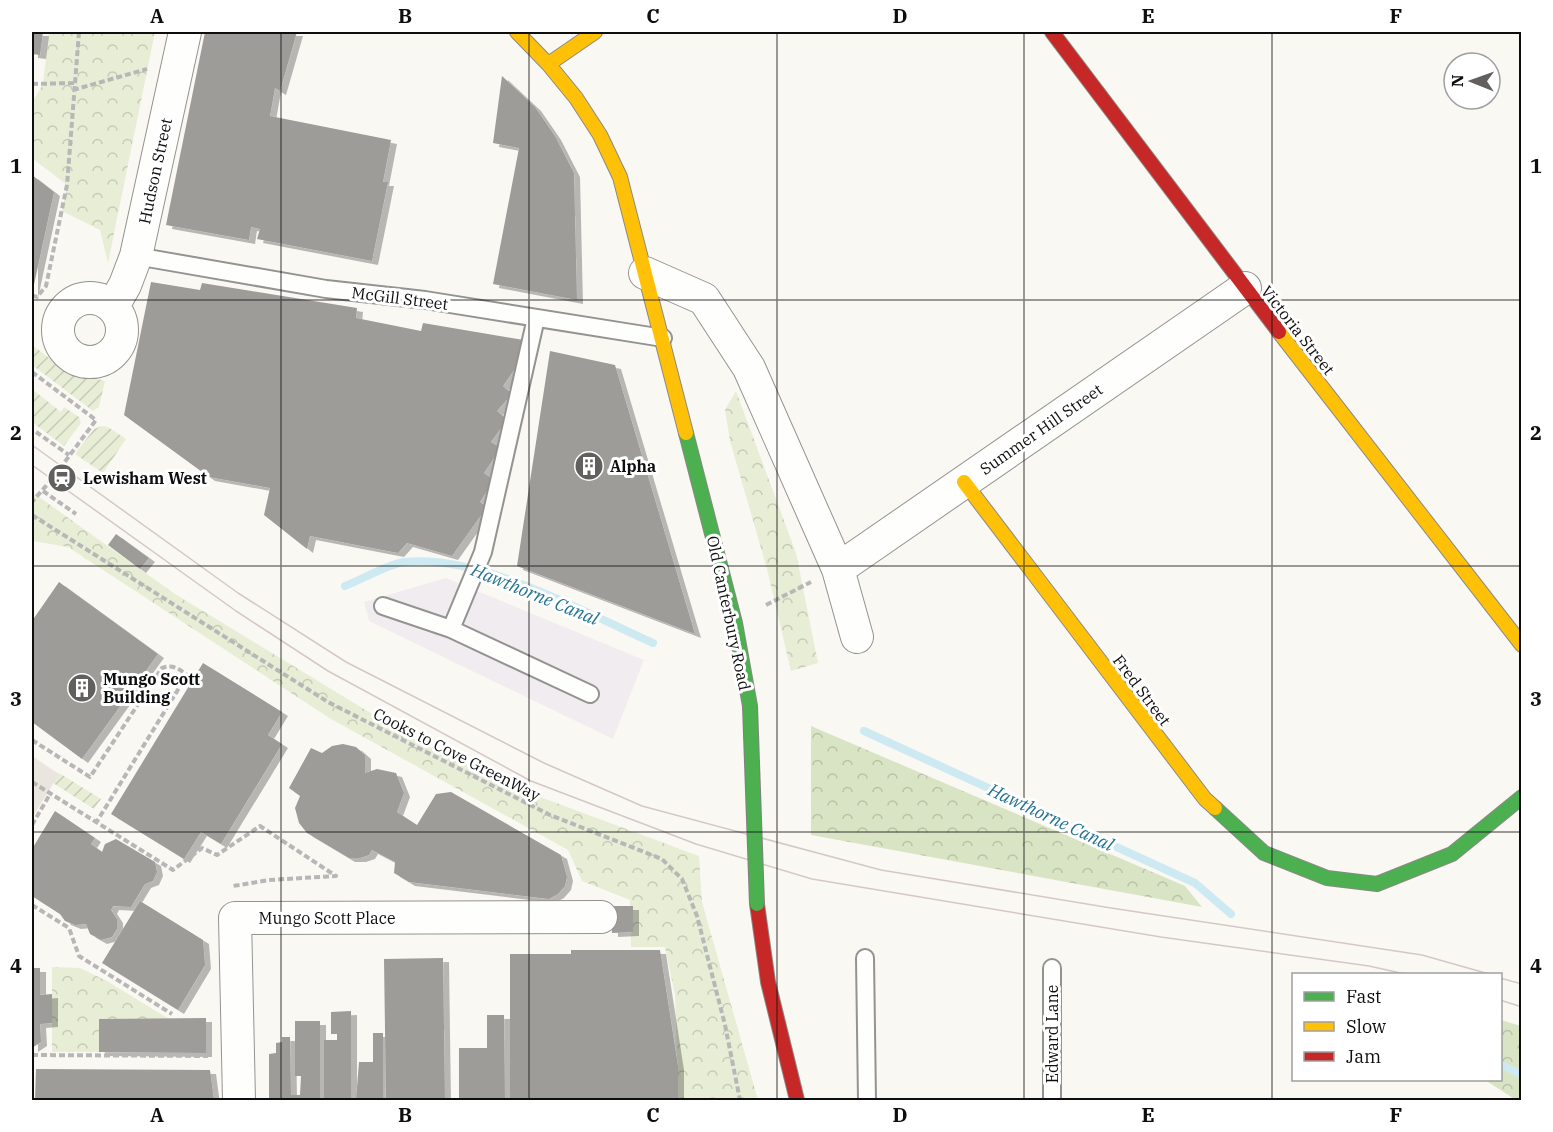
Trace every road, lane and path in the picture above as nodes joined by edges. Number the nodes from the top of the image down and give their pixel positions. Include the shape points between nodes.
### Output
1 (79, 32) edge
2 (517, 32) edge
3 (595, 32) edge
4 (1052, 32) edge
5 (182, 46) edge
6 (550, 63) junction
7 (74, 83) junction
8 (32, 84) edge
9 (73, 90) junction
10 (136, 256) junction
11 (645, 273) junction
12 (1245, 288) junction
13 (32, 295) edge
14 (113, 306) dead end
15 (537, 318) junction
16 (663, 338) junction
17 (32, 372) edge
18 (36, 432) dead end
19 (69, 456) junction
20 (964, 482) junction
21 (43, 491) junction
22 (32, 502) edge
23 (32, 514) edge
24 (76, 514) dead end
25 (838, 569) junction
26 (766, 605) dead end
27 (383, 606) dead end
28 (451, 629) junction
29 (857, 638) dead end
30 (1521, 645) edge
31 (590, 694) dead end
32 (32, 740) edge
33 (32, 782) edge
34 (50, 794) junction
35 (1521, 797) edge
36 (96, 823) junction
37 (32, 825) edge
38 (231, 886) dead end
39 (32, 905) edge
40 (601, 917) dead end
41 (865, 958) dead end
42 (1052, 968) dead end
43 (172, 1014) dead end
44 (32, 1055) edge
45 (218, 1056) dead end
46 (238, 1101) edge
47 (740, 1101) edge
48 (797, 1101) edge
49 (867, 1101) edge
50 (1052, 1101) edge

1 - 7 path
2 - 6 street, Old Canterbury Road
3 - 6 street
4 - 12 street, Victoria Street
5 - 9 path
5 - 10 street, Hudson Street
6 - 11 street, Old Canterbury Road via 602,135 620,177
7 - 8 path
7 - 9 path
9 - 13 path via 66,194 46,286 37,297
10 - 14 street, Hudson Street
10 - 15 lane, McGill Street via 326,289
11 - 16 street, Old Canterbury Road
11 - 25 street via 704,299 749,368
12 - 20 street, Summer Hill Street
12 - 30 street, Victoria Street
15 - 16 lane, McGill Street
15 - 28 lane via 483,552
16 - 48 street, Old Canterbury Road, bridge via 735,624 750,706 756,904 768,982
17 - 19 path via 96,420
18 - 19 path
19 - 21 path
20 - 25 street, Summer Hill Street
20 - 35 street, Fred Street via 1205,799 1264,853 1327,878 1377,884 1452,854
21 - 22 path
21 - 24 path
23 - 47 path, Cooks to Cove GreenWay via 327,702 550,815 662,859 682,879 697,916
25 - 26 path
25 - 29 street
27 - 28 lane
28 - 31 lane
32 - 36 path via 90,777 162,668 169,665 188,675
33 - 34 path
34 - 36 path
34 - 37 path
36 - 38 path via 173,870 202,848 217,855 260,826 336,876
39 - 43 path via 69,928 79,956
40 - 46 street, Mungo Scott Place via 236,918
41 - 49 lane
42 - 50 lane, Edward Lane
44 - 45 path

